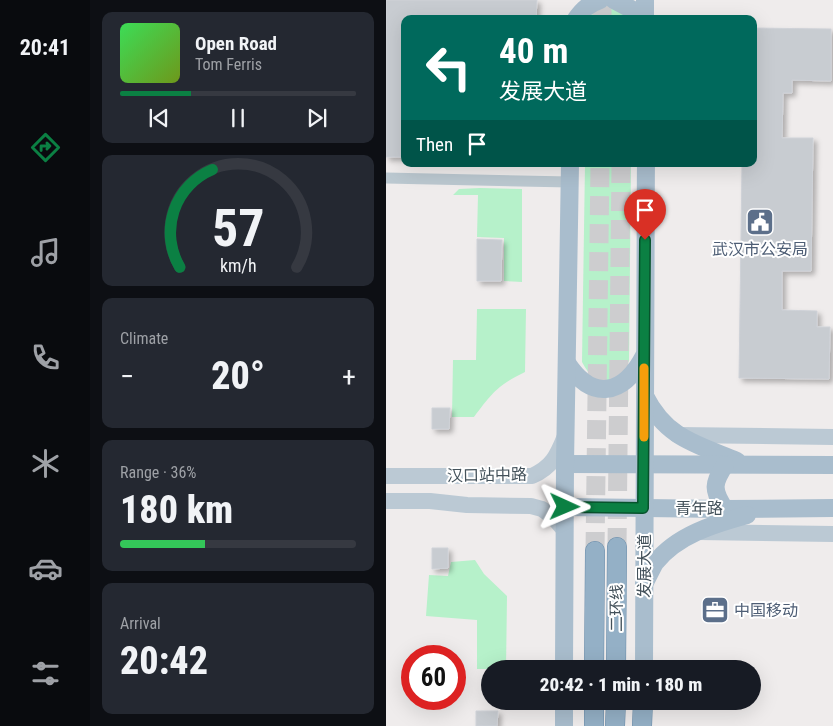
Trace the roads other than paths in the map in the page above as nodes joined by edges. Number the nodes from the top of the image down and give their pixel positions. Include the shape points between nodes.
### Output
1 (572, 0) edge
2 (600, 0) edge
3 (614, 0) edge
4 (645, 0) edge
5 (572, 15) edge
6 (579, 15) edge
7 (636, 15) edge
8 (645, 15) edge
9 (570, 167) edge
10 (646, 167) edge
11 (386, 178) edge
12 (570, 182) junction
13 (644, 355) junction
14 (567, 362) junction
15 (643, 393) junction
16 (566, 434) junction
17 (677, 435) junction
18 (833, 437) edge
19 (565, 464) junction
20 (645, 464) junction
21 (725, 465) junction
22 (746, 465) junction
23 (833, 465) edge
24 (386, 476) edge
25 (386, 501) edge
26 (565, 507) junction
27 (643, 508) junction
28 (771, 508) junction
29 (833, 508) edge
30 (725, 509) junction
31 (565, 531) junction
32 (698, 532) junction
33 (833, 534) edge
34 (616, 547) tunnel mouth
35 (595, 551) tunnel mouth
36 (644, 584) junction
37 (564, 660) edge
38 (594, 660) edge
39 (616, 660) edge
40 (644, 660) edge
41 (564, 710) edge
42 (594, 710) edge
43 (616, 710) edge
44 (643, 710) edge
45 (645, 710) edge
46 (564, 726) edge
47 (594, 726) edge
48 (615, 726) edge
49 (642, 726) edge
50 (648, 726) edge

1 - 5 main road
2 - 6 main road via 591,3
3 - 7 main road
4 - 8 main road
9 - 12 main road
10 - 13 main road, 发展大道
11 - 12 street
12 - 14 main road
13 - 14 main road via 632,376 615,387 604,389 582,381
13 - 15 main road, 发展大道
14 - 16 main road
15 - 17 main road via 652,411
15 - 20 main road, 发展大道
16 - 19 main road
16 - 24 main road, 汉口站中路 via 552,463 532,476
17 - 18 main road
17 - 22 main road
19 - 20 main road
19 - 26 main road
20 - 21 main road
20 - 27 main road, 发展大道
21 - 22 main road
21 - 30 main road via 715,484
22 - 23 main road
25 - 31 main road, 汉口站中路 via 531,506 553,517
26 - 27 main road, 青年路
26 - 31 main road
27 - 30 main road, 青年路
27 - 36 main road, 发展大道
28 - 29 main road, 青年路
28 - 30 main road, 青年路
28 - 32 main road
31 - 37 main road
32 - 33 main road, 青年路
32 - 36 main road via 666,551
34 - 39 highway, 二环线
35 - 38 highway, 二环线
36 - 40 main road, 发展大道
41 - 46 main road
42 - 47 highway
43 - 48 highway
44 - 49 highway
45 - 50 main road

